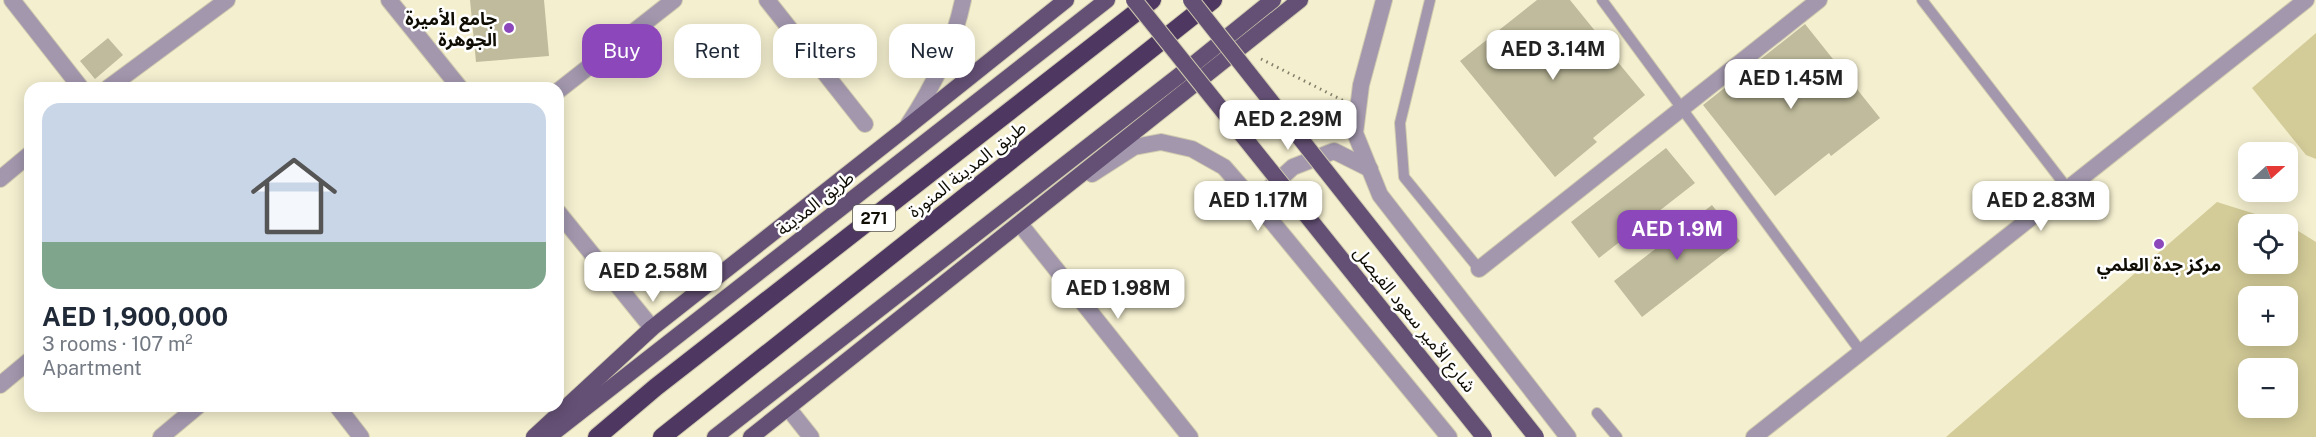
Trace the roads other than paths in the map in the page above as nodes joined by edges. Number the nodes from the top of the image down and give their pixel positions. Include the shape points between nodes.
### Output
1 (12, 0) edge
2 (227, 0) edge
3 (389, 0) edge
4 (674, 0) edge
5 (767, 0) edge
6 (963, 0) edge
7 (1066, 0) edge
8 (1107, 0) edge
9 (1134, 0) edge
10 (1152, 0) edge
11 (1191, 0) edge
12 (1213, 0) edge
13 (1273, 0) edge
14 (1300, 0) edge
15 (1384, 0) edge
16 (1430, 0) edge
17 (1602, 0) edge
18 (1820, 0) edge
19 (1922, 0) edge
20 (2306, 0) edge
21 (1223, 40) junction
22 (1190, 68) junction
23 (76, 82) edge
24 (116, 82) edge
25 (455, 82) edge
26 (564, 86) edge
27 (1682, 109) junction
28 (865, 124) dead end
29 (906, 128) junction
30 (24, 159) edge
31 (1370, 169) junction
32 (0, 179) edge
33 (2067, 189) junction
34 (564, 219) edge
35 (1273, 223) junction
36 (1020, 224) junction
37 (1479, 269) joint
38 (652, 328) junction
39 (1861, 352) junction
40 (24, 365) edge
41 (0, 385) edge
42 (788, 408) junction
43 (564, 409) edge
44 (191, 412) edge
45 (342, 412) edge
46 (561, 412) edge
47 (1597, 412) dead end
48 (720, 433) edge
49 (161, 437) edge
50 (362, 437) edge
51 (534, 437) edge
52 (548, 437) edge
53 (597, 437) edge
54 (662, 437) edge
55 (751, 437) edge
56 (811, 437) edge
57 (1190, 437) edge
58 (1449, 437) edge
59 (1484, 437) edge
60 (1536, 437) edge
61 (1568, 437) edge
62 (1617, 437) edge
63 (1754, 437) edge

1 - 23 street
2 - 24 street
3 - 25 street
4 - 26 street
5 - 28 street
6 - 29 street via 959,20 929,93
7 - 29 main road, طريق المدينة
8 - 52 main road, طريق المدينة
9 - 22 main road, شارع الأمير سعود الفيصل, bridge
10 - 53 highway, طريق المدينة المنورة / 271
11 - 21 main road, شارع الأمير سعود الفيصل, bridge
12 - 54 highway, طريق المدينة المنورة / 271
13 - 21 main road
14 - 36 main road
15 - 31 street via 1361,85 1355,133
16 - 37 lane via 1400,123 1404,177
17 - 27 lane
18 - 27 street
19 - 33 lane
20 - 33 street
21 - 22 main road
21 - 60 main road, شارع الأمير سعود الفيصل, bridge
22 - 48 main road
22 - 59 main road, شارع الأمير سعود الفيصل, bridge
27 - 37 street
27 - 39 lane
29 - 38 main road, طريق المدينة
30 - 32 street
31 - 35 street via 1334,151 1293,167 1264,193
31 - 61 street via 1380,195
33 - 39 street
34 - 38 street
35 - 36 street via 1224,167 1192,149 1161,142 1134,147
35 - 58 street
36 - 42 main road
36 - 57 street
38 - 43 main road, طريق المدينة
39 - 63 street
40 - 41 street
42 - 55 main road
42 - 56 street
44 - 49 street
45 - 50 street
46 - 51 main road, طريق المدينة
47 - 62 lane

